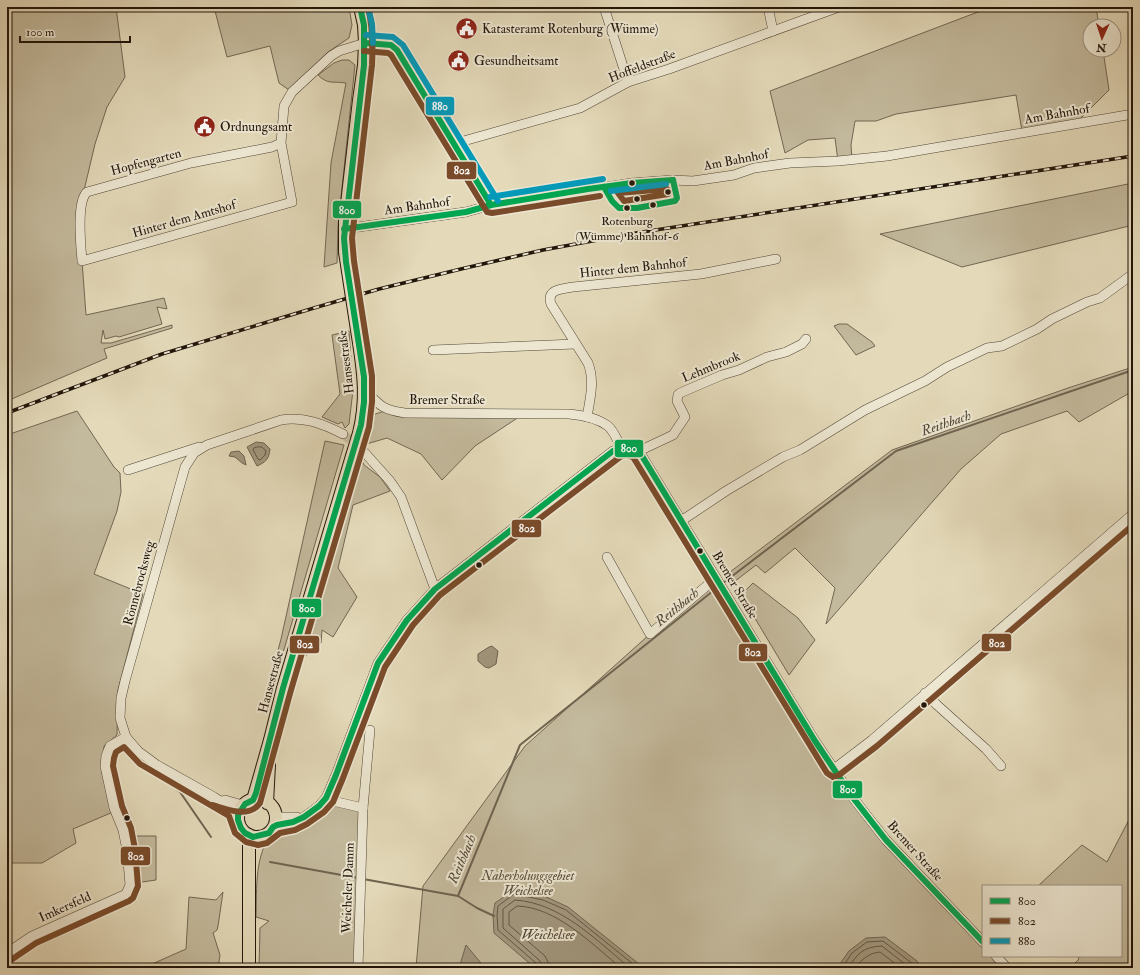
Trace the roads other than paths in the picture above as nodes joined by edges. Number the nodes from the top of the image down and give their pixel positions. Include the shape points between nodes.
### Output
1 (360, 7) edge
2 (604, 7) edge
3 (768, 7) edge
4 (839, 7) edge
5 (773, 31) junction
6 (365, 43) junction
7 (628, 82) junction
8 (1133, 114) edge
9 (280, 143) junction
10 (453, 144) junction
11 (491, 205) junction
12 (344, 228) junction
13 (776, 259) dead end
14 (82, 261) joint
15 (1133, 274) edge
16 (806, 339) dead end
17 (576, 344) junction
18 (433, 350) dead end
19 (365, 390) junction
20 (587, 417) junction
21 (343, 434) tunnel mouth
22 (207, 445) junction
23 (620, 447) junction
24 (639, 451) junction
25 (365, 453) tunnel mouth
26 (128, 470) dead end
27 (1133, 514) edge
28 (681, 521) junction
29 (607, 557) dead end
30 (717, 580) junction
31 (436, 589) junction
32 (925, 693) junction
33 (370, 730) dead end
34 (126, 737) junction
35 (270, 740) junction
36 (1001, 766) dead end
37 (834, 769) junction
38 (214, 797) junction
39 (326, 798) junction
40 (249, 802) junction
41 (271, 808) junction
42 (363, 808) junction
43 (238, 815) junction
44 (304, 817) junction
45 (273, 827) junction
46 (254, 836) junction
47 (982, 941) edge
48 (7, 953) edge
49 (997, 957) edge
50 (249, 968) edge
51 (358, 968) edge
52 (1007, 968) edge

1 - 6 main road, Hansestraße
2 - 7 street
3 - 5 street
4 - 5 street, Hoffeldstraße
5 - 7 street, Hoffeldstraße
6 - 9 street via 339,50 292,92 284,106
6 - 10 street via 390,45 397,50
6 - 12 main road, Hansestraße
7 - 10 street, Hoffeldstraße via 580,108
8 - 11 street, Am Bahnhof via 886,156 790,163 694,181 632,183
9 - 14 street, Hopfengarten via 272,147 191,163 87,192 82,200 80,226
9 - 14 street, Hinter dem Amtshof via 292,202
10 - 11 street
11 - 12 street, Am Bahnhof via 466,212
12 - 19 main road, Hansestraße, bridge via 345,252
13 - 17 street, Hinter dem Bahnhof via 701,274 557,290 550,295 549,300
15 - 28 street via 1100,298 1052,319 1038,330 1002,346 987,348 865,410 800,450 783,456 726,490
16 - 24 street, Lehmbrook via 802,344 786,352 767,357 680,393 678,401 685,417 673,435
17 - 18 street
17 - 20 street, Hinter dem Bahnhof via 588,363 592,378
19 - 20 street, Bremer Straße via 388,410 405,413 569,414
19 - 35 main road, Hansestraße, bridge via 359,433 292,655
20 - 23 street, Bremer Straße via 608,426
21 - 22 street, Rönnebrocksweg via 316,422 291,418
22 - 26 street, Rönnebrocksweg
22 - 34 street, Rönnebrocksweg via 194,453 185,467 150,587 121,698 120,718
23 - 24 street via 626,446
23 - 31 street
24 - 28 street, Bremer Straße
25 - 31 street via 401,497
27 - 32 street
28 - 30 street, Bremer Straße
29 - 30 street via 650,634
30 - 37 street, Bremer Straße
31 - 39 street via 407,620 378,663
32 - 36 street
32 - 37 street via 872,740
33 - 42 street, Weicheler Damm
34 - 38 street, Rönnebrocksweg via 146,758
34 - 48 street, Imkersfeld via 110,746 105,766 127,850 130,885 126,894 32,936
35 - 40 main road, Hansestraße
35 - 41 main road, Hansestraße
37 - 47 street, Bremer Straße via 886,840
38 - 40 street, Rönnebrocksweg via 239,804
38 - 43 street, Rönnebrocksweg via 235,810
39 - 42 street
39 - 44 street
40 - 41 main road via 261,800
40 - 43 main road
41 - 44 street via 279,817
41 - 45 main road via 275,820
42 - 51 street, Weicheler Damm
43 - 46 main road via 241,828
44 - 45 street
45 - 46 main road via 269,833
46 - 50 main road
49 - 52 street

